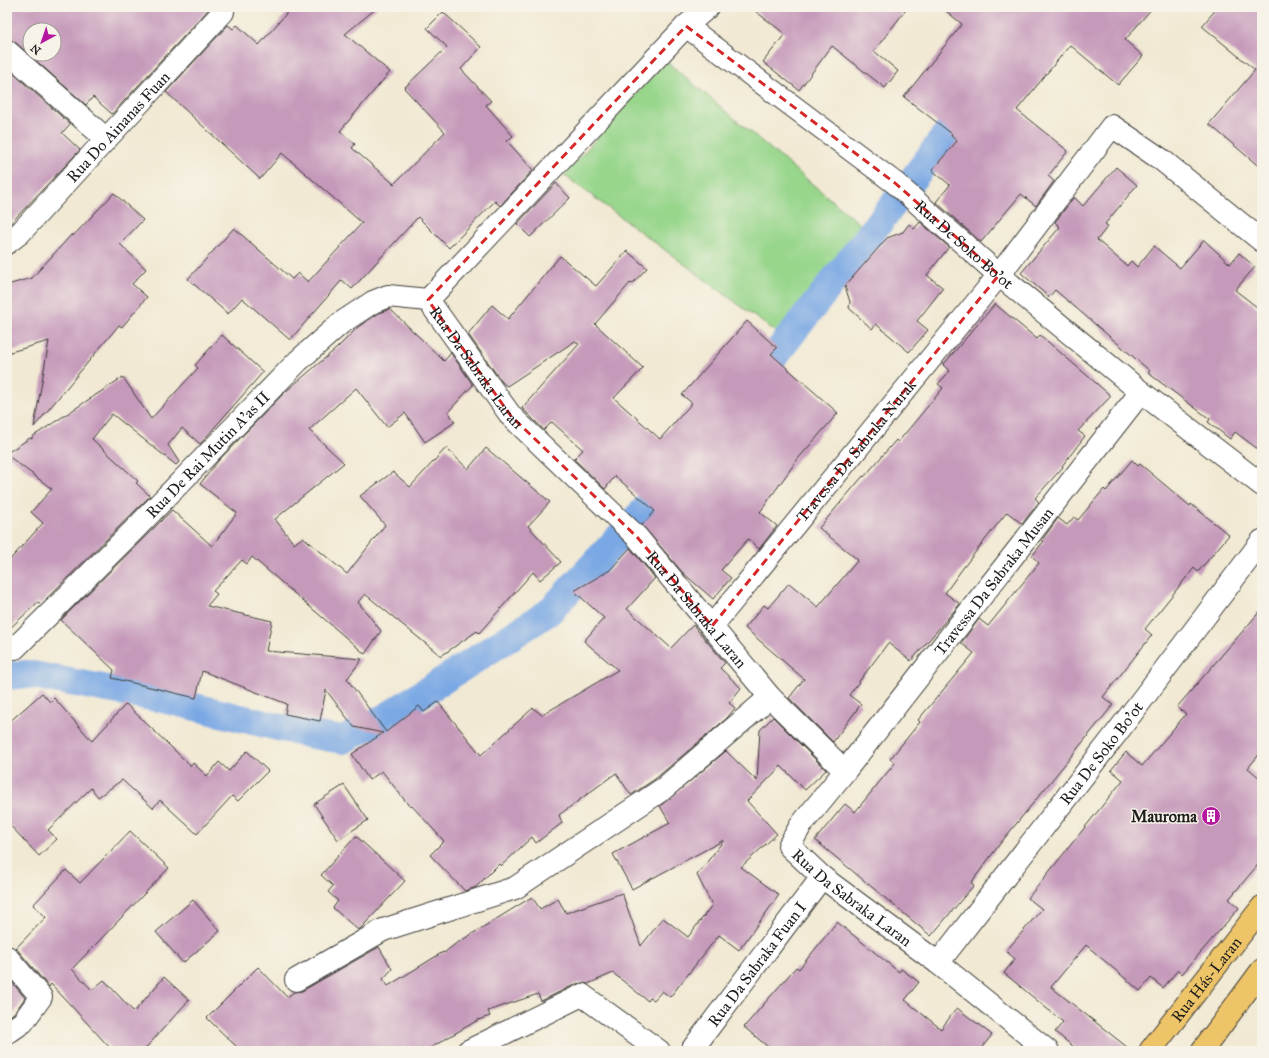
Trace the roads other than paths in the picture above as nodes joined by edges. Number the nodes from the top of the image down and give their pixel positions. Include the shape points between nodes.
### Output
1 (224, 7) edge
2 (708, 7) edge
3 (686, 26) junction
4 (7, 51) edge
5 (106, 140) junction
6 (1259, 233) edge
7 (7, 243) edge
8 (999, 275) junction
9 (428, 300) junction
10 (1141, 392) junction
11 (1262, 485) edge
12 (1262, 541) edge
13 (712, 626) junction
14 (7, 648) edge
15 (770, 697) junction
16 (846, 771) junction
17 (822, 877) junction
18 (1262, 907) edge
19 (7, 957) edge
20 (938, 963) junction
21 (1262, 970) edge
22 (296, 980) dead end
23 (7, 1033) edge
24 (468, 1051) edge
25 (659, 1051) edge
26 (691, 1051) edge
27 (1048, 1051) edge
28 (1150, 1051) edge
29 (1202, 1051) edge

1 - 5 street, Rua Do Ainanas Fuan
2 - 3 street
3 - 8 street, Rua De Soko Bo’ot via 895,183
3 - 9 street
4 - 5 street
5 - 7 street, Rua Do Ainanas Fuan via 20,233
6 - 8 street, Travessa Da Sabraka Nurak via 1112,126
8 - 10 street, Rua De Soko Bo’ot
8 - 13 street, Travessa Da Sabraka Nurak
9 - 13 street, Rua Da Sabraka Laran via 512,416 637,537
9 - 14 street, Rua De Rai Mutin A’as II via 388,296 372,302 341,323 298,361 15,648
10 - 11 street, Rua De Soko Bo’ot
10 - 16 street, Travessa Da Sabraka Musan
12 - 20 street, Rua De Soko Bo’ot
13 - 15 street, Rua Da Sabraka Laran
15 - 16 street, Rua Da Sabraka Laran
15 - 22 street via 663,789 515,888 383,930
16 - 17 street, Rua Da Sabraka Laran via 801,825 789,846
17 - 20 street, Rua Da Sabraka Laran
17 - 26 street, Rua Da Sabraka Fuan I
18 - 28 main road, Rua Hás-Laran
19 - 23 street via 41,997 23,1022
20 - 27 street, Rua Da Sabraka Laran
21 - 29 main road
24 - 25 street via 582,995

